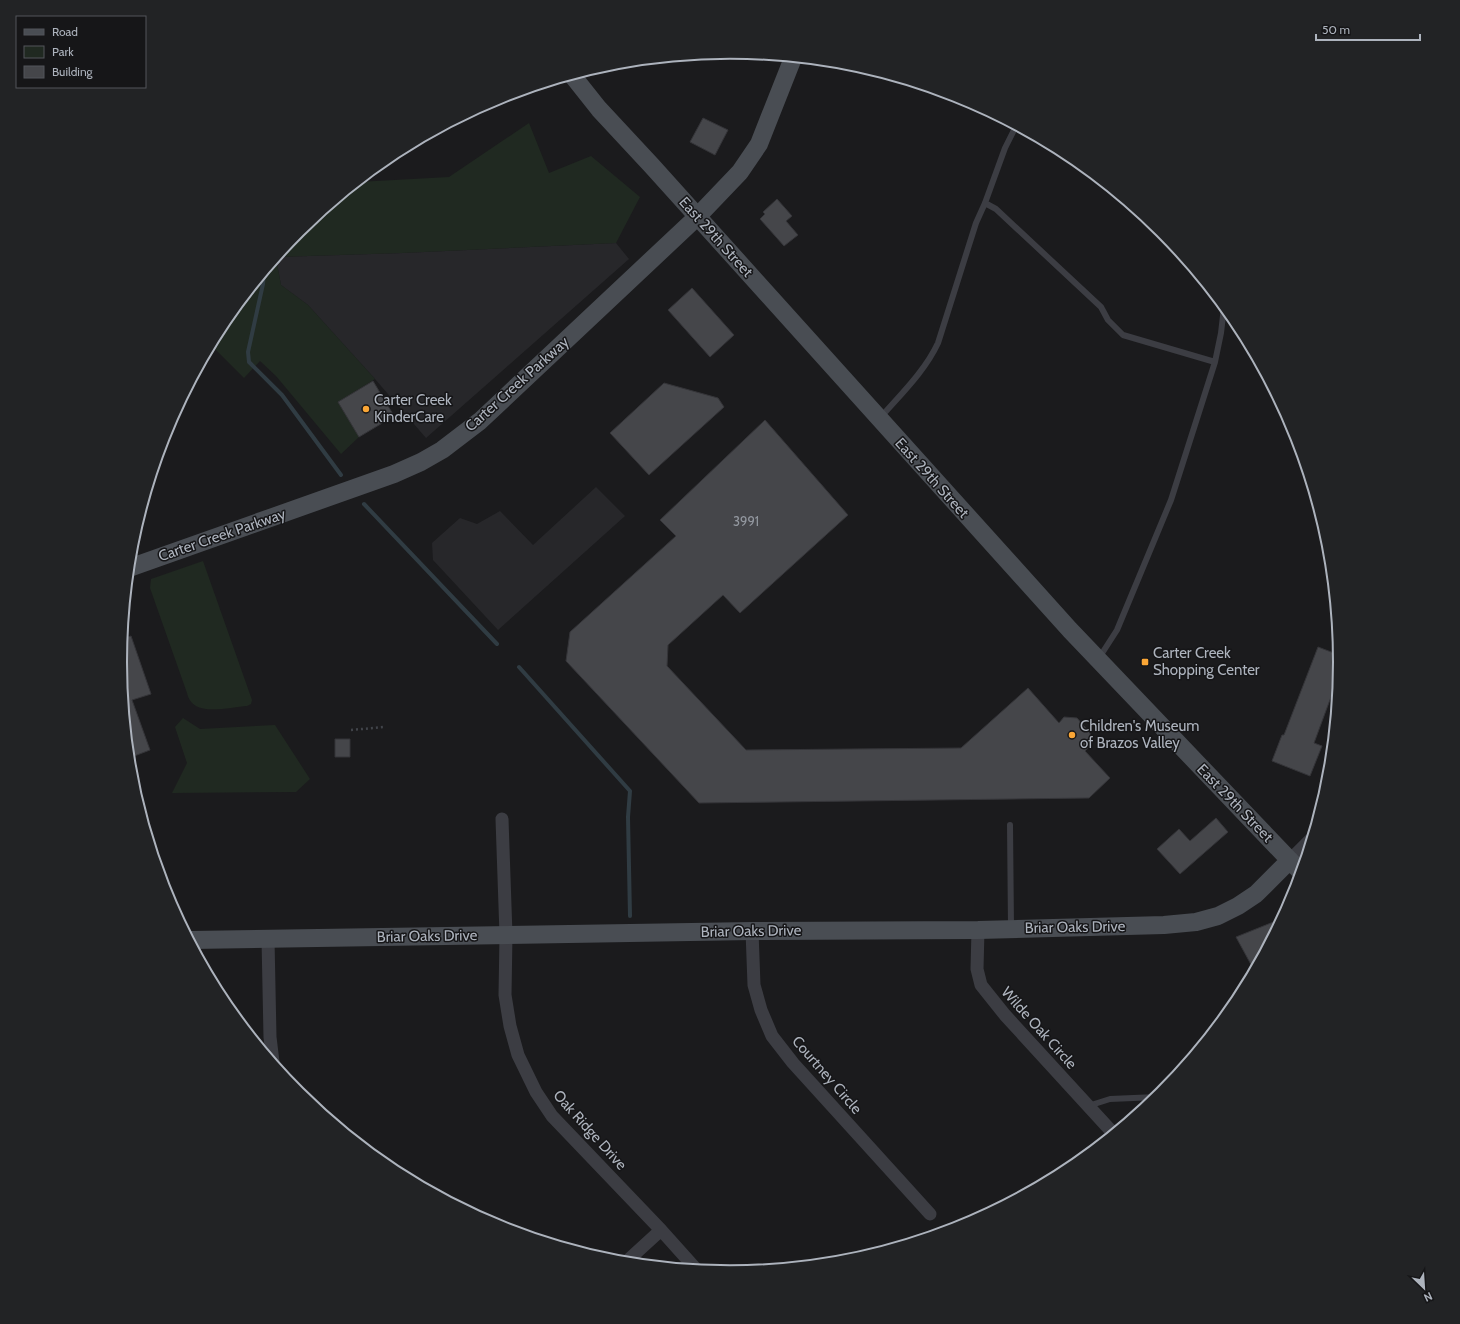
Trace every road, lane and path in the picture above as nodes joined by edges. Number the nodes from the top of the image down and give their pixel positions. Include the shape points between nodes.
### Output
1 (790, 62) edge
2 (576, 80) edge
3 (1014, 130) edge
4 (985, 203) junction
5 (697, 216) junction
6 (1223, 316) edge
7 (1215, 362) junction
8 (880, 419) junction
9 (135, 566) edge
10 (1099, 659) junction
11 (384, 727) dead end
12 (351, 730) dead end
13 (502, 820) dead end
14 (1010, 825) dead end
15 (1301, 855) edge
16 (1295, 866) edge
17 (1011, 929) junction
18 (978, 930) junction
19 (752, 931) junction
20 (506, 935) junction
21 (268, 939) junction
22 (195, 940) edge
23 (272, 1054) edge
24 (1146, 1097) edge
25 (1088, 1106) junction
26 (1110, 1130) edge
27 (930, 1214) dead end
28 (661, 1230) junction
29 (632, 1257) edge
30 (692, 1264) edge

1 - 5 street, Carter Creek Parkway via 759,144 740,172
2 - 5 street, East 29th Street via 599,109
3 - 4 lane via 1004,148
4 - 7 lane via 996,209 1102,307 1108,320 1123,335
4 - 8 lane via 968,247 938,343 932,355
5 - 8 street, East 29th Street
5 - 9 street, Carter Creek Parkway via 480,421 442,450 394,474
6 - 7 lane
7 - 10 lane via 1171,500 1118,630
8 - 10 street, East 29th Street
10 - 16 street, East 29th Street
11 - 12 path
13 - 20 street, Oak Ridge Drive
14 - 17 lane
15 - 16 street
16 - 17 street, Briar Oaks Drive via 1238,906 1218,916 1196,922
17 - 18 street, Briar Oaks Drive
18 - 19 street, Briar Oaks Drive
18 - 25 street, Wilde Oak Circle via 977,969 981,985
19 - 20 street, Briar Oaks Drive
19 - 27 street, Courtney Circle via 754,985 772,1036 793,1063
20 - 21 street, Briar Oaks Drive
20 - 28 street, Oak Ridge Drive via 505,995 510,1026 518,1055 536,1092 552,1116
21 - 22 street, Briar Oaks Drive
21 - 23 street
24 - 25 lane via 1110,1099
25 - 26 street, Wilde Oak Circle
28 - 29 street
28 - 30 street, Oak Ridge Drive

